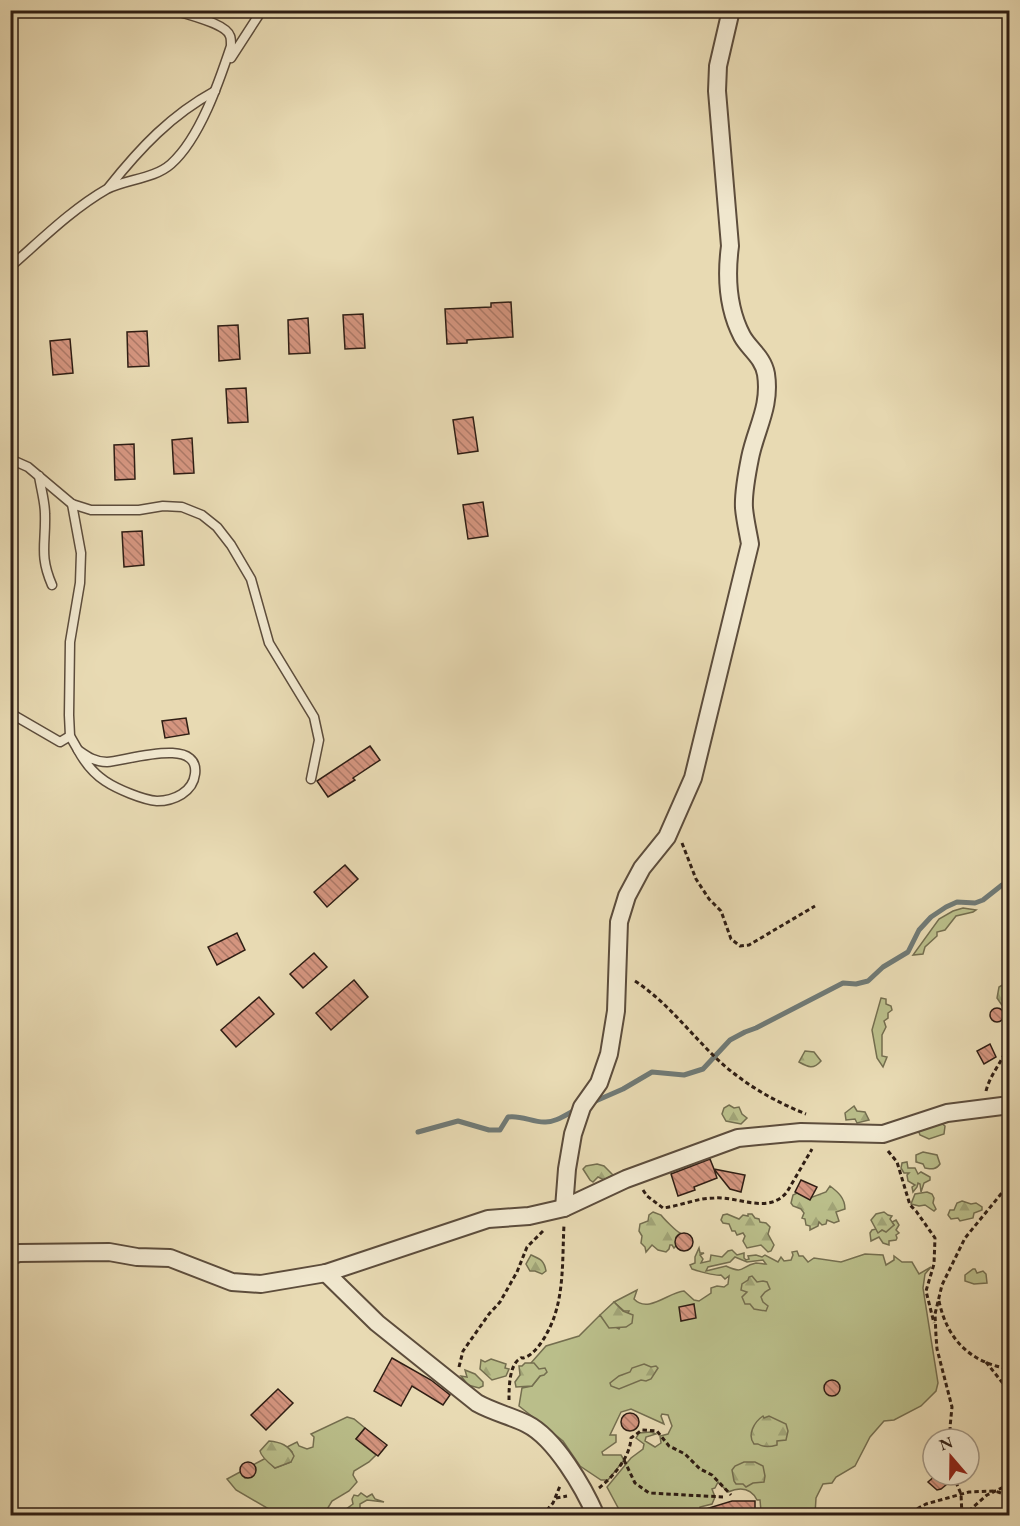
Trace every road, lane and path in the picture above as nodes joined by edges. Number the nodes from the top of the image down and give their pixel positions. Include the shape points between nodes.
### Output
1 (174, 10) edge
2 (262, 10) edge
3 (731, 10) edge
4 (223, 69) junction
5 (215, 91) junction
6 (108, 189) junction
7 (10, 267) edge
8 (10, 459) edge
9 (39, 476) junction
10 (72, 504) junction
11 (52, 585) dead end
12 (10, 713) edge
13 (70, 736) junction
14 (78, 750) junction
15 (311, 779) dead end
16 (675, 818) junction
17 (814, 906) dead end
18 (617, 957) junction
19 (1010, 1036) edge
20 (1010, 1105) edge
21 (984, 1108) junction
22 (811, 1116) dead end
23 (825, 1131) junction
24 (861, 1134) junction
25 (626, 1179) junction
26 (1010, 1183) edge
27 (564, 1208) junction
28 (10, 1256) edge
29 (326, 1273) junction
30 (939, 1300) junction
31 (936, 1330) junction
32 (985, 1361) junction
33 (1010, 1369) edge
34 (460, 1389) junction
35 (1010, 1401) edge
36 (529, 1425) junction
37 (950, 1427) edge
38 (624, 1460) junction
39 (566, 1464) junction
40 (1010, 1484) edge
41 (958, 1487) edge
42 (995, 1491) junction
43 (587, 1494) junction
44 (961, 1494) junction
45 (731, 1495) dead end
46 (1010, 1496) edge
47 (723, 1497) dead end
48 (556, 1498) junction
49 (542, 1515) edge
50 (596, 1515) edge
51 (904, 1515) edge
52 (963, 1515) edge

1 - 4 lane via 226,30 231,46
2 - 4 lane
3 - 16 street via 718,66 717,91 730,246 727,270 735,319 766,371 768,389 764,418 751,456 744,506 750,544 693,777
4 - 5 lane
5 - 6 lane via 157,131
5 - 6 lane via 189,142 171,164
6 - 7 lane via 76,210
8 - 9 lane
9 - 10 lane
9 - 11 lane via 45,513 43,552
10 - 13 lane via 81,553 69,663
10 - 15 lane via 91,510 182,507 217,527 251,579 269,643 314,717 320,740
12 - 13 lane via 52,740 60,742
13 - 14 lane
14 - 14 lane via 86,765 105,781 156,801 183,794 195,775 195,765 184,754 108,762
16 - 17 path via 696,879 721,911 731,939 740,946 749,945
16 - 18 street via 667,837 642,868 627,896 619,922
18 - 22 path via 631,979 650,991 737,1077 759,1092
18 - 27 street via 616,1011 609,1054 573,1134
19 - 21 path via 988,1081
20 - 21 street
21 - 24 street via 947,1113 883,1134
23 - 24 street
23 - 25 street via 738,1138
23 - 25 path via 815,1141 787,1192 769,1203 714,1198 663,1208
24 - 31 path via 885,1148 897,1162 910,1205 935,1238 934,1264 926,1291
25 - 27 street
26 - 30 path via 965,1238 942,1285
27 - 29 street via 488,1219
27 - 34 path via 528,1247 500,1302 464,1351
27 - 36 path via 556,1313 547,1335 527,1357 515,1362 509,1388 514,1413
28 - 29 street via 109,1252 170,1258 232,1282 261,1284
29 - 34 street via 377,1323
30 - 31 path
30 - 32 path via 942,1318 957,1342
31 - 37 path via 952,1407
32 - 33 path
32 - 35 path via 1005,1386
34 - 36 street via 487,1410
36 - 39 street
38 - 43 path via 601,1487
38 - 45 path via 634,1434 657,1431 669,1446 712,1475
38 - 47 path via 635,1483 649,1493
39 - 43 street
39 - 48 path
40 - 42 path
41 - 44 path
42 - 44 path
42 - 46 path
42 - 52 path
43 - 48 path
43 - 50 street
44 - 51 path
44 - 52 path
48 - 49 path

